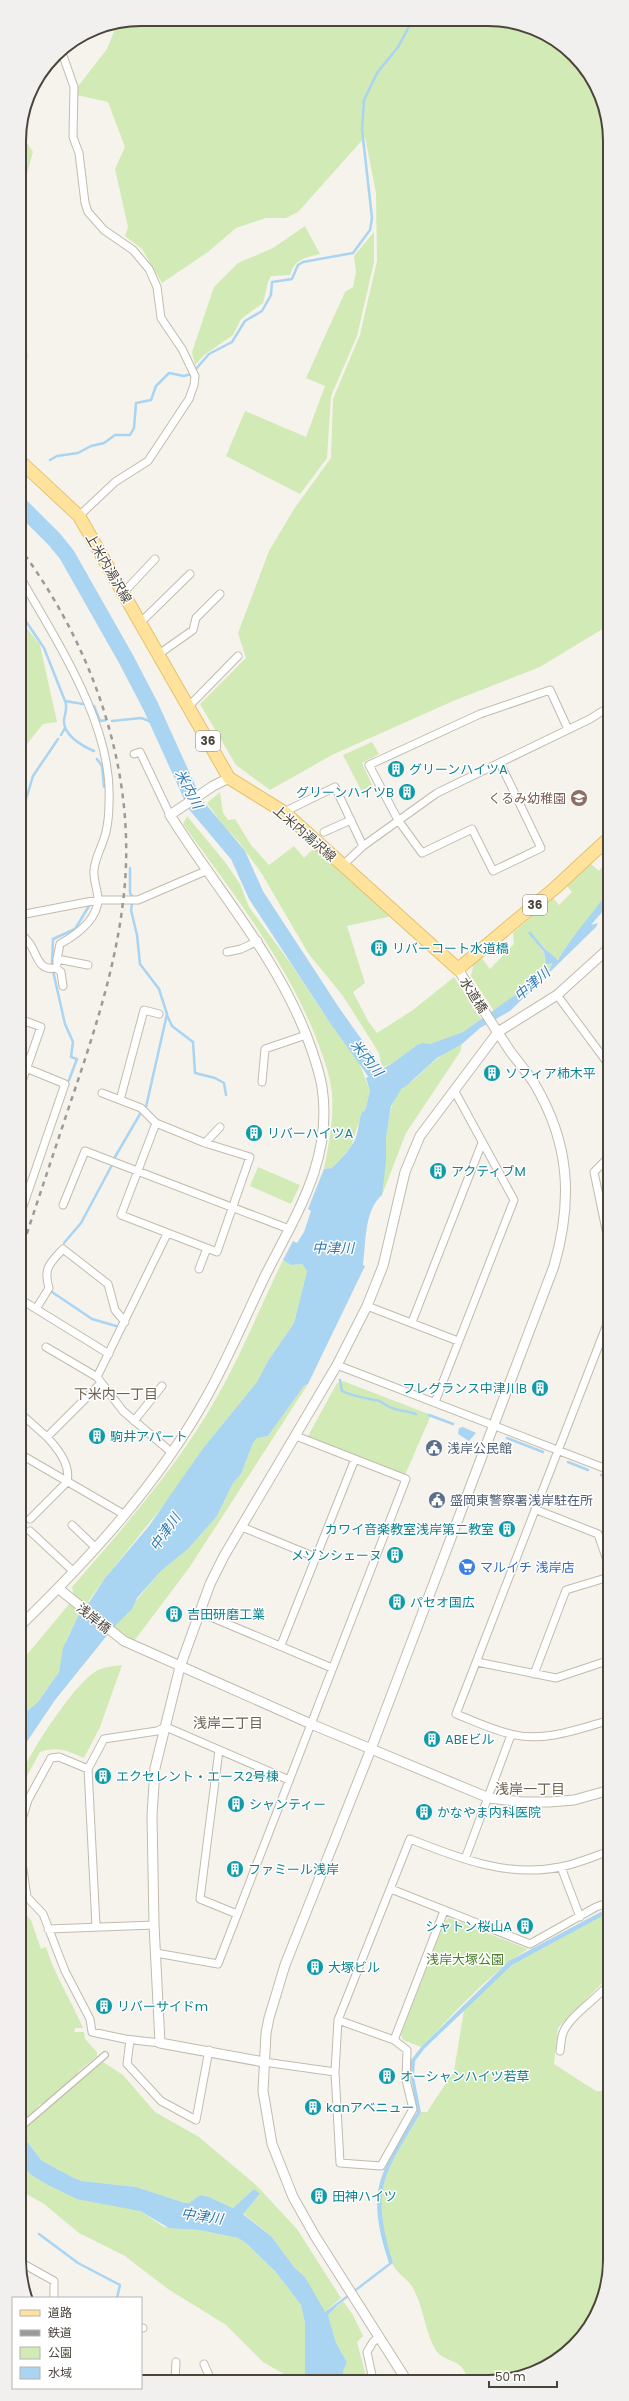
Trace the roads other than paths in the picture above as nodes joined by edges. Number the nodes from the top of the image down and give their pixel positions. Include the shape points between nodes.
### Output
1 (63, 57) edge
2 (26, 467) edge
3 (79, 516) junction
4 (155, 559) dead end
5 (190, 574) dead end
6 (26, 586) edge
7 (124, 592) junction
8 (220, 594) dead end
9 (141, 622) junction
10 (159, 654) junction
11 (238, 656) dead end
12 (189, 706) junction
13 (603, 710) edge
14 (568, 729) junction
15 (134, 754) dead end
16 (500, 763) junction
17 (229, 778) junction
18 (174, 812) junction
19 (284, 812) junction
20 (350, 820) junction
21 (398, 820) junction
22 (324, 832) dead end
23 (603, 844) edge
24 (363, 846) junction
25 (342, 866) junction
26 (208, 870) junction
27 (98, 900) junction
28 (26, 912) edge
29 (26, 939) edge
30 (258, 941) junction
31 (227, 952) dead end
32 (603, 953) edge
33 (57, 959) junction
34 (88, 965) dead end
35 (56, 968) junction
36 (458, 970) junction
37 (62, 986) dead end
38 (557, 995) junction
39 (159, 1014) dead end
40 (26, 1021) edge
41 (498, 1032) junction
42 (306, 1035) junction
43 (603, 1056) edge
44 (26, 1068) joint
45 (262, 1082) dead end
46 (454, 1090) junction
47 (102, 1093) dead end
48 (120, 1100) junction
49 (156, 1124) junction
50 (220, 1127) dead end
51 (205, 1143) junction
52 (482, 1143) junction
53 (603, 1163) edge
54 (138, 1170) junction
55 (26, 1197) edge
56 (63, 1205) dead end
57 (233, 1208) junction
58 (603, 1215) edge
59 (289, 1229) junction
60 (167, 1234) junction
61 (207, 1248) junction
62 (199, 1269) dead end
63 (26, 1303) edge
64 (367, 1306) junction
65 (36, 1309) junction
66 (125, 1322) junction
67 (412, 1322) junction
68 (603, 1335) edge
69 (458, 1341) junction
70 (46, 1347) dead end
71 (109, 1354) junction
72 (337, 1365) junction
73 (99, 1380) junction
74 (162, 1386) dead end
75 (434, 1402) junction
76 (26, 1418) edge
77 (134, 1421) junction
78 (494, 1426) junction
79 (296, 1436) junction
80 (47, 1437) junction
81 (559, 1451) junction
82 (171, 1452) junction
83 (26, 1458) edge
84 (354, 1459) junction
85 (603, 1468) edge
86 (67, 1482) junction
87 (537, 1510) junction
88 (125, 1515) junction
89 (30, 1519) dead end
90 (72, 1525) dead end
91 (242, 1527) junction
92 (30, 1531) dead end
93 (603, 1547) edge
94 (96, 1548) junction
95 (315, 1557) junction
96 (74, 1572) junction
97 (603, 1579) edge
98 (62, 1592) junction
99 (199, 1612) junction
100 (26, 1619) edge
101 (281, 1645) junction
102 (477, 1662) junction
103 (603, 1662) edge
104 (180, 1667) junction
105 (332, 1668) junction
106 (534, 1674) junction
107 (603, 1722) edge
108 (310, 1724) junction
109 (166, 1727) junction
110 (512, 1735) junction
111 (371, 1749) junction
112 (219, 1750) junction
113 (88, 1769) junction
114 (289, 1780) junction
115 (603, 1793) edge
116 (488, 1798) junction
117 (26, 1806) edge
118 (603, 1853) edge
119 (465, 1859) junction
120 (561, 1867) junction
121 (391, 1889) junction
122 (26, 1890) edge
123 (603, 1904) edge
124 (444, 1911) junction
125 (237, 1914) junction
126 (580, 1917) junction
127 (154, 1925) junction
128 (96, 1926) junction
129 (48, 1929) junction
130 (156, 1953) junction
131 (603, 1991) edge
132 (338, 2020) junction
133 (130, 2040) junction
134 (394, 2040) junction
135 (160, 2043) junction
136 (209, 2050) junction
137 (560, 2051) dead end
138 (105, 2055) dead end
139 (264, 2062) junction
140 (335, 2072) junction
141 (26, 2123) edge
142 (26, 2266) edge
143 (54, 2297) edge
144 (379, 2338) junction
145 (176, 2362) dead end
146 (204, 2364) dead end
147 (176, 2375) edge
148 (209, 2375) edge
149 (372, 2375) edge
150 (403, 2375) edge

1 - 3 street via 74,87 73,137 79,153 88,212 104,230 133,250 150,268 157,287 161,318 182,349 195,376 189,399 148,461 115,482
2 - 3 main road, 上米内湯沢線 / 36
3 - 7 main road, 上米内湯沢線 / 36
4 - 7 street
5 - 9 street
6 - 27 street via 70,665 100,732 106,758 109,801 106,831 94,869
7 - 9 main road, 上米内湯沢線 / 36
8 - 10 street via 196,618 193,630
9 - 10 main road, 上米内湯沢線 / 36
10 - 12 main road, 上米内湯沢線 / 36
11 - 12 street
12 - 17 main road, 上米内湯沢線 / 36
13 - 14 street
14 - 16 street
14 - 21 street via 550,690 480,714 369,765
15 - 18 street via 140,752
16 - 21 street via 437,793
16 - 21 street via 541,848 493,871 472,829 422,853
17 - 18 street
17 - 19 main road, 上米内湯沢線 / 36
18 - 26 street
19 - 20 street via 335,787
19 - 25 main road, 上米内湯沢線 / 36
20 - 22 street
20 - 24 street
21 - 24 street
23 - 36 main road, 36
24 - 25 street
25 - 36 main road, 上米内湯沢線 / 36
26 - 27 street via 138,900
26 - 30 street
27 - 28 street
27 - 33 street via 85,927 60,944
29 - 35 street via 41,965 49,969
30 - 31 street
30 - 42 street via 297,1010
32 - 38 street
33 - 34 street
33 - 35 street
35 - 37 street via 61,972
36 - 41 street, 水道橋
38 - 41 street
38 - 43 street
39 - 48 street via 144,1010
40 - 44 street via 41,1027
41 - 46 street
41 - 78 street, 水道橋 via 533,1082 551,1118 563,1157 567,1200 565,1223 554,1266
42 - 45 street via 265,1049
42 - 59 street via 316,1059 322,1086 324,1129 315,1175
44 - 55 street via 65,1084
46 - 52 street
46 - 64 street via 420,1136 399,1191 389,1244
47 - 48 street
48 - 49 street via 141,1108
49 - 51 street
49 - 54 street
50 - 51 street
51 - 57 street via 250,1158
52 - 67 street
52 - 69 street via 514,1200
53 - 58 street via 594,1172
54 - 56 street via 85,1151
54 - 57 street
54 - 60 street via 121,1215
57 - 59 street
57 - 61 street via 217,1252
59 - 82 street via 207,1398
60 - 61 street
60 - 66 street
61 - 62 street
63 - 65 street
64 - 67 street
64 - 72 street
65 - 66 street via 49,1288 46,1276 50,1264 63,1249 108,1284 115,1310
65 - 71 street
66 - 71 street
67 - 69 street
68 - 81 street
69 - 75 street
70 - 73 street
71 - 73 street
72 - 75 street
72 - 79 street
73 - 77 street
73 - 80 street
74 - 77 street
75 - 78 street
76 - 80 street
77 - 82 street
78 - 81 street
78 - 111 street, 水道橋
79 - 84 street
79 - 91 street
80 - 86 street via 64,1459 68,1471
81 - 85 street
81 - 87 street
82 - 88 street
83 - 86 street
84 - 95 street
84 - 105 street via 406,1479
86 - 88 street
86 - 89 street
87 - 93 street via 598,1534
87 - 102 street
88 - 94 street
90 - 94 street
91 - 95 street
91 - 99 street via 210,1584
92 - 96 street
94 - 96 street
95 - 101 street
96 - 98 street
97 - 106 street via 566,1590
98 - 100 street
98 - 104 street, 浅岸橋 via 124,1642
99 - 101 street
99 - 104 street
101 - 105 street
102 - 106 street
102 - 110 street via 456,1714
103 - 106 street via 556,1678
104 - 108 street, 浅岸橋
104 - 109 street
105 - 108 street
107 - 110 street via 554,1735
108 - 111 street, 浅岸橋
108 - 114 street
109 - 112 street
109 - 113 street via 157,1731 104,1739
109 - 127 street via 155,1768 153,1792
110 - 116 street
111 - 116 street, 浅岸橋
111 - 139 street, 水道橋 via 285,1965 269,2018
112 - 114 street
112 - 125 street via 200,1899
113 - 117 street via 59,1757 51,1758
113 - 128 street
114 - 125 street
115 - 116 street, 浅岸橋 via 549,1802
116 - 119 street
118 - 120 street
119 - 120 street via 487,1866 513,1869
119 - 121 street via 410,1839
120 - 126 street
121 - 124 street
121 - 132 street
122 - 129 street via 27,1897 43,1914
123 - 126 street
124 - 126 street via 530,1944
124 - 134 street
125 - 130 street via 218,1964
127 - 128 street
127 - 130 street
128 - 129 street
129 - 133 street via 65,1971 90,2019 92,2032
130 - 135 street
131 - 137 street via 571,2021 563,2032
132 - 134 street
132 - 140 street
133 - 135 street
133 - 136 street via 127,2064 161,2101 196,2120
134 - 140 street via 407,2050 406,2080 413,2109 381,2166 340,2163
135 - 136 street
136 - 139 street
138 - 141 street
139 - 140 street
139 - 144 street, 水道橋 via 263,2092 272,2144 293,2197
142 - 143 street via 54,2281
144 - 149 street via 367,2352
144 - 150 street, 水道橋
145 - 147 street
146 - 148 street

